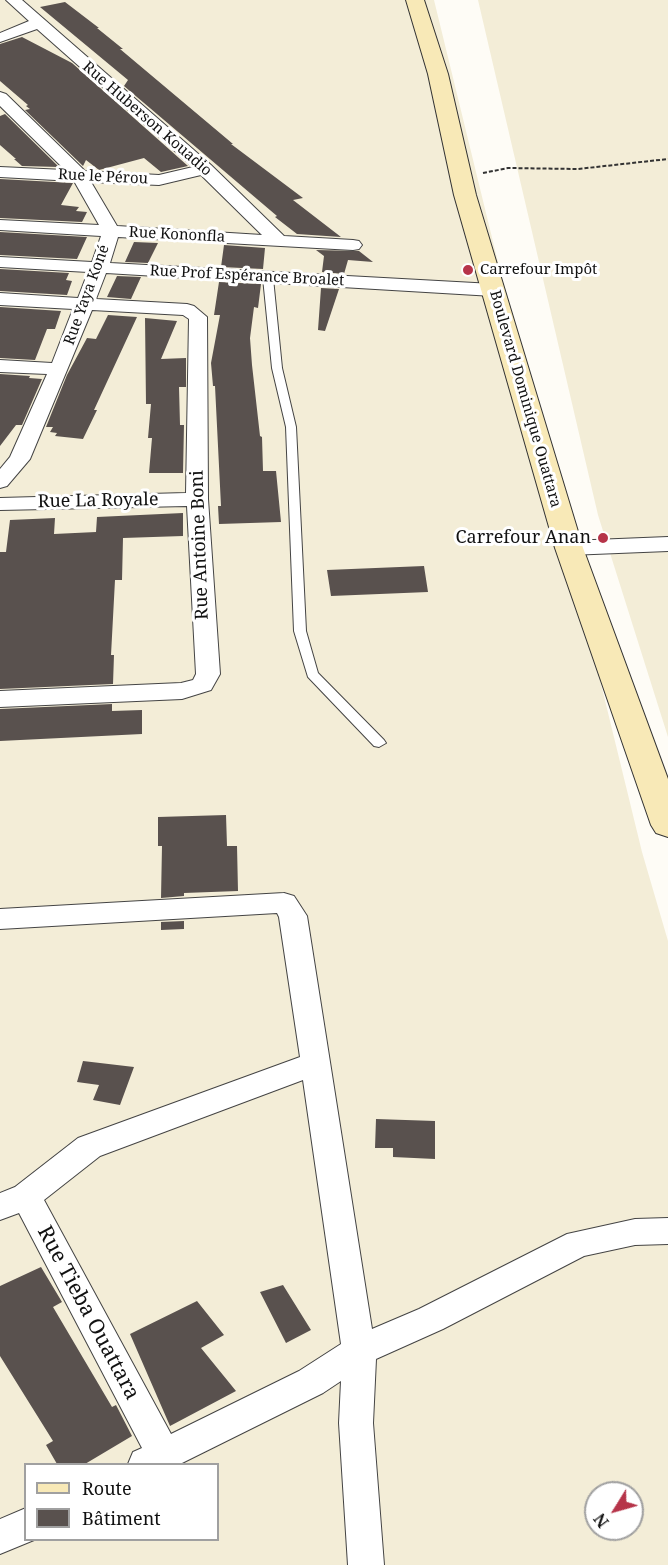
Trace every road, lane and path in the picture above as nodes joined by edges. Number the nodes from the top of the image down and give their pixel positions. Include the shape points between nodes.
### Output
1 (13, 0) edge
2 (415, 0) edge
3 (38, 22) junction
4 (0, 38) edge
5 (0, 97) edge
6 (668, 159) edge
7 (205, 169) junction
8 (0, 172) edge
9 (79, 176) junction
10 (461, 177) junction
11 (0, 225) edge
12 (111, 231) junction
13 (279, 241) junction
14 (353, 245) dead end
15 (0, 262) edge
16 (99, 268) junction
17 (268, 278) junction
18 (493, 290) junction
19 (0, 299) edge
20 (84, 304) junction
21 (0, 366) edge
22 (59, 369) junction
23 (0, 482) edge
24 (196, 498) junction
25 (0, 504) edge
26 (668, 544) edge
27 (569, 548) junction
28 (0, 699) edge
29 (379, 743) dead end
30 (668, 825) edge
31 (0, 919) edge
32 (315, 1063) junction
33 (13, 1202) edge
34 (668, 1230) edge
35 (359, 1351) junction
36 (155, 1460) edge
37 (24, 1526) edge
38 (0, 1537) edge
39 (366, 1565) edge

1 - 3 street, Rue Huberson Kouadio
2 - 10 street, Boulevard Dominique Ouattara via 438,74
3 - 4 street
3 - 7 street, Rue Huberson Kouadio
5 - 9 street, Rue Yaya Koné
6 - 10 path via 578,169 508,168
7 - 9 street, Rue le Pérou via 159,180
7 - 13 street, Rue Huberson Kouadio
8 - 9 street, Rue le Pérou
9 - 12 street, Rue Yaya Koné
10 - 18 street, Boulevard Dominique Ouattara
11 - 12 street, Rue Kononfla
12 - 13 street, Rue Kononfla
12 - 16 street, Rue Yaya Koné
13 - 14 street, Rue Kononfla
15 - 16 street, Rue Prof Espérance Broalet
16 - 17 street, Rue Prof Espérance Broalet
16 - 20 street, Rue Yaya Koné
17 - 18 street, Rue Prof Espérance Broalet
17 - 29 lane via 277,368 291,427 300,631 312,674
18 - 27 street, Boulevard Dominique Ouattara
19 - 20 street
20 - 22 street, Rue Yaya Koné
20 - 24 street, Rue Antoine Boni via 187,310 198,317
21 - 22 street
22 - 23 street, Rue Yaya Koné via 20,459
24 - 25 street, Rue La Royale
24 - 28 street, Rue Antoine Boni via 208,674 201,685 182,691
26 - 27 street
27 - 30 street, Boulevard Dominique Ouattara
31 - 32 street via 285,903 293,916
32 - 33 street via 89,1147
32 - 35 street
33 - 36 street, Rue Tieba Ouattara
34 - 35 street via 635,1232 578,1244
35 - 36 street via 311,1382
35 - 39 street via 356,1423
37 - 38 street

